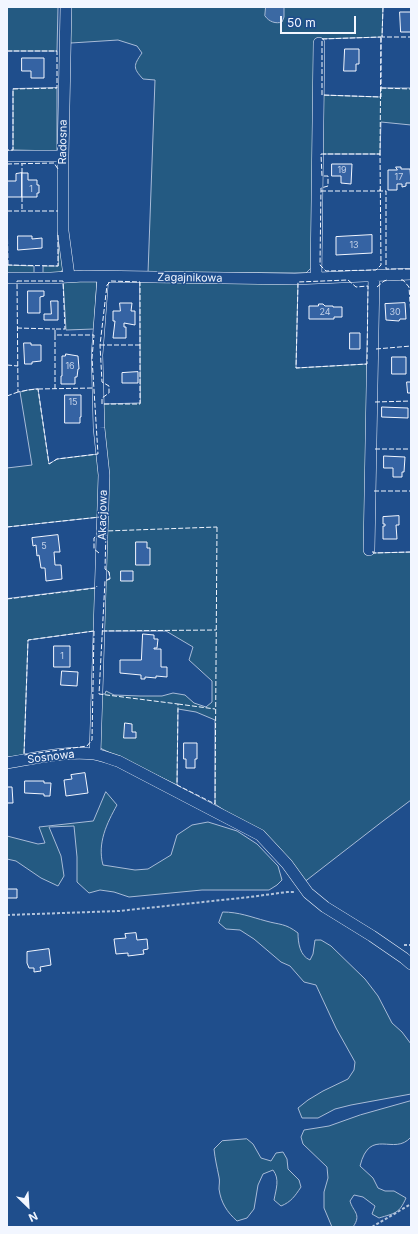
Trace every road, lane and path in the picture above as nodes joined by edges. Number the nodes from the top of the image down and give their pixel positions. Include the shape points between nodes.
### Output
1 (66, 7) edge
2 (319, 43) dead end
3 (7, 156) edge
4 (63, 156) junction
5 (411, 274) edge
6 (69, 276) junction
7 (374, 276) junction
8 (103, 277) junction
9 (7, 278) edge
10 (316, 278) junction
11 (370, 550) dead end
12 (95, 754) junction
13 (7, 763) edge
14 (308, 893) junction
15 (7, 915) edge
16 (411, 964) edge
17 (411, 1204) edge
18 (372, 1227) edge

1 - 4 street, Radosna
2 - 10 street
3 - 4 street
4 - 6 street, Radosna via 63,231
5 - 7 street, Zagajnikowa
6 - 8 street, Zagajnikowa
6 - 9 street, Zagajnikowa
7 - 10 street, Zagajnikowa
7 - 11 street
8 - 10 street, Zagajnikowa
8 - 12 street, Akacjowa via 96,354 104,483
12 - 13 street, Sosnowa via 52,755
12 - 14 street, Sosnowa via 118,761 260,835 287,864
14 - 15 path via 287,892 118,910
14 - 16 street, Sosnowa
17 - 18 path

